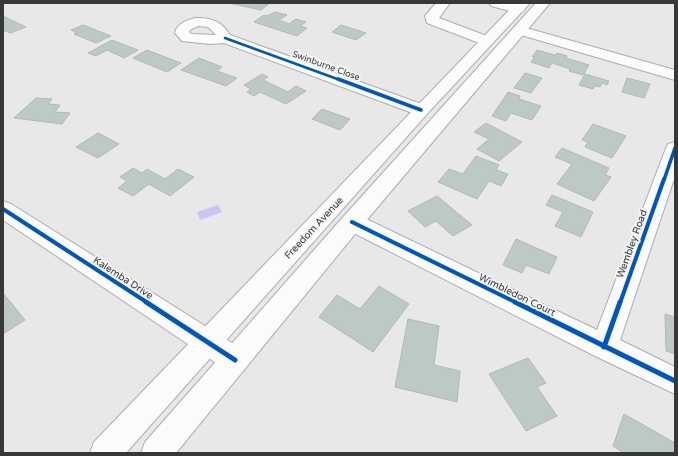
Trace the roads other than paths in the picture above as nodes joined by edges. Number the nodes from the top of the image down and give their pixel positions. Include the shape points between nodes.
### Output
1 (442, 3) edge
2 (496, 3) edge
3 (543, 3) edge
4 (520, 14) edge
5 (225, 38) dead end
6 (487, 41) junction
7 (675, 75) edge
8 (476, 80) junction
9 (421, 110) junction
10 (675, 148) edge
11 (3, 209) edge
12 (352, 222) junction
13 (208, 343) junction
14 (604, 347) junction
15 (235, 360) junction
16 (675, 381) edge
17 (105, 453) edge
18 (156, 453) edge

1 - 6 main road via 432,16 432,20
2 - 4 main road
3 - 4 main road, Freedom Avenue
4 - 6 main road, Freedom Avenue
4 - 7 main road
4 - 8 main road, Freedom Avenue
5 - 9 main road, Swinburne Close
6 - 8 main road
6 - 9 main road, Freedom Avenue
8 - 12 main road, Freedom Avenue
9 - 13 main road, Freedom Avenue
10 - 14 main road, Wembley Road
11 - 13 main road, Kalemba Drive
12 - 14 main road, Wimbledon Court
12 - 15 main road, Freedom Avenue
13 - 15 main road, Kalemba Drive
13 - 17 main road, Freedom Avenue
14 - 16 main road, Wimbledon Court
15 - 18 main road, Freedom Avenue

